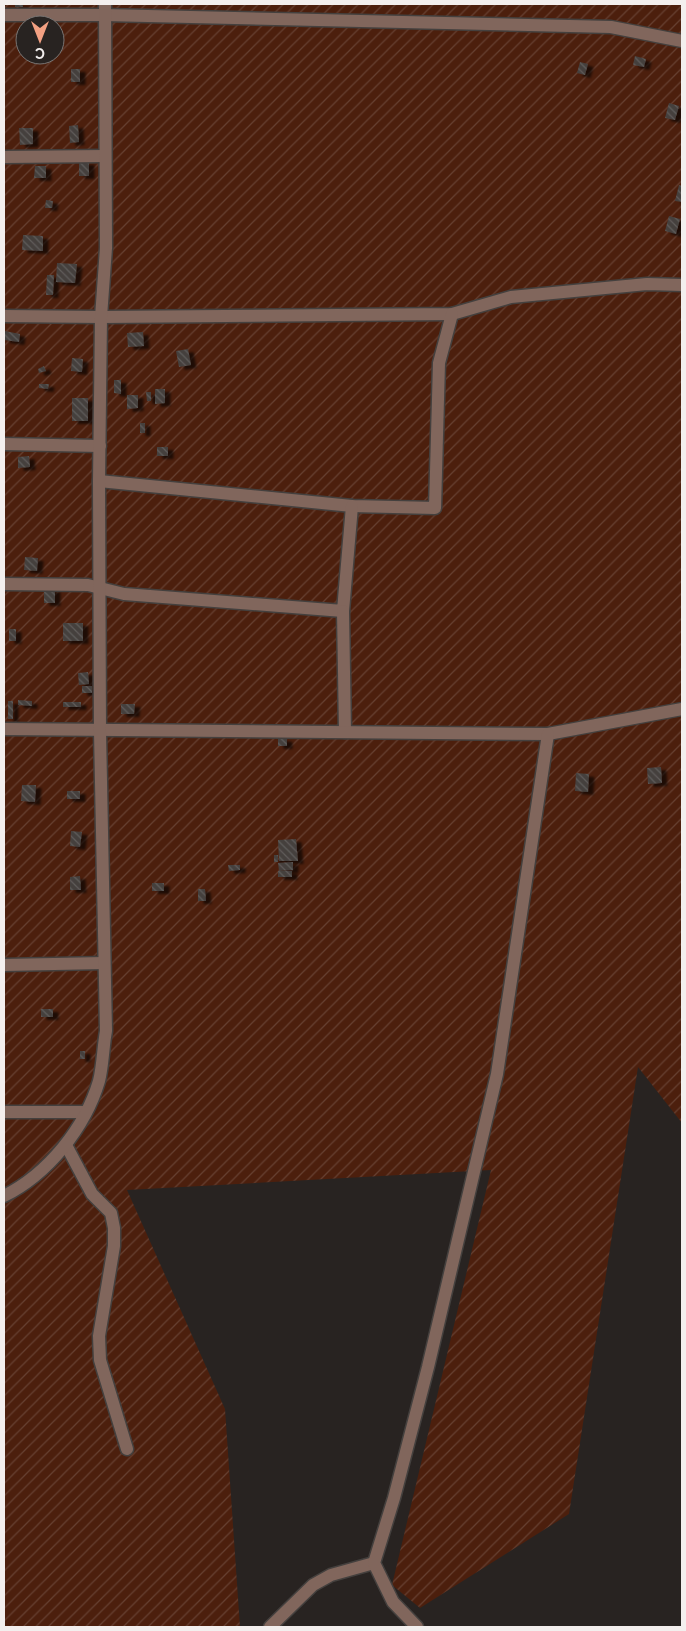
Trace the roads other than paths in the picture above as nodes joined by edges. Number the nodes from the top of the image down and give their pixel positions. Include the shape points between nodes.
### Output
1 (104, 9) edge
2 (4, 15) edge
3 (682, 41) edge
4 (105, 156) junction
5 (4, 157) edge
6 (682, 285) edge
7 (452, 314) junction
8 (4, 316) edge
9 (101, 317) junction
10 (4, 444) edge
11 (100, 446) junction
12 (99, 481) junction
13 (352, 506) junction
14 (4, 584) edge
15 (99, 587) junction
16 (344, 610) junction
17 (682, 709) edge
18 (4, 730) edge
19 (100, 732) junction
20 (345, 732) junction
21 (548, 734) junction
22 (104, 963) junction
23 (4, 965) edge
24 (4, 1112) edge
25 (86, 1112) junction
26 (66, 1145) junction
27 (4, 1196) edge
28 (127, 1449) dead end
29 (374, 1563) junction
30 (270, 1627) edge
31 (417, 1627) edge

1 - 2 street
1 - 3 street via 611,27
1 - 4 street
4 - 5 street
4 - 9 street via 106,248
6 - 7 street via 647,284 511,296
7 - 9 street
7 - 13 street via 439,363 435,508
8 - 9 street
9 - 11 street
10 - 11 street
11 - 12 street
12 - 13 street
12 - 15 street
13 - 16 street
14 - 15 street
15 - 16 street via 124,594
15 - 19 street
16 - 20 street
17 - 21 street
18 - 19 street
19 - 20 street
19 - 22 street
20 - 21 street
21 - 29 street via 497,1074 428,1367
22 - 23 street
22 - 25 street via 106,1031 99,1080
24 - 25 street
25 - 26 street
26 - 27 street via 20,1187
26 - 28 street via 92,1194 110,1213 114,1228 99,1336 100,1360
29 - 30 street via 331,1575 313,1585
29 - 31 street via 392,1602

